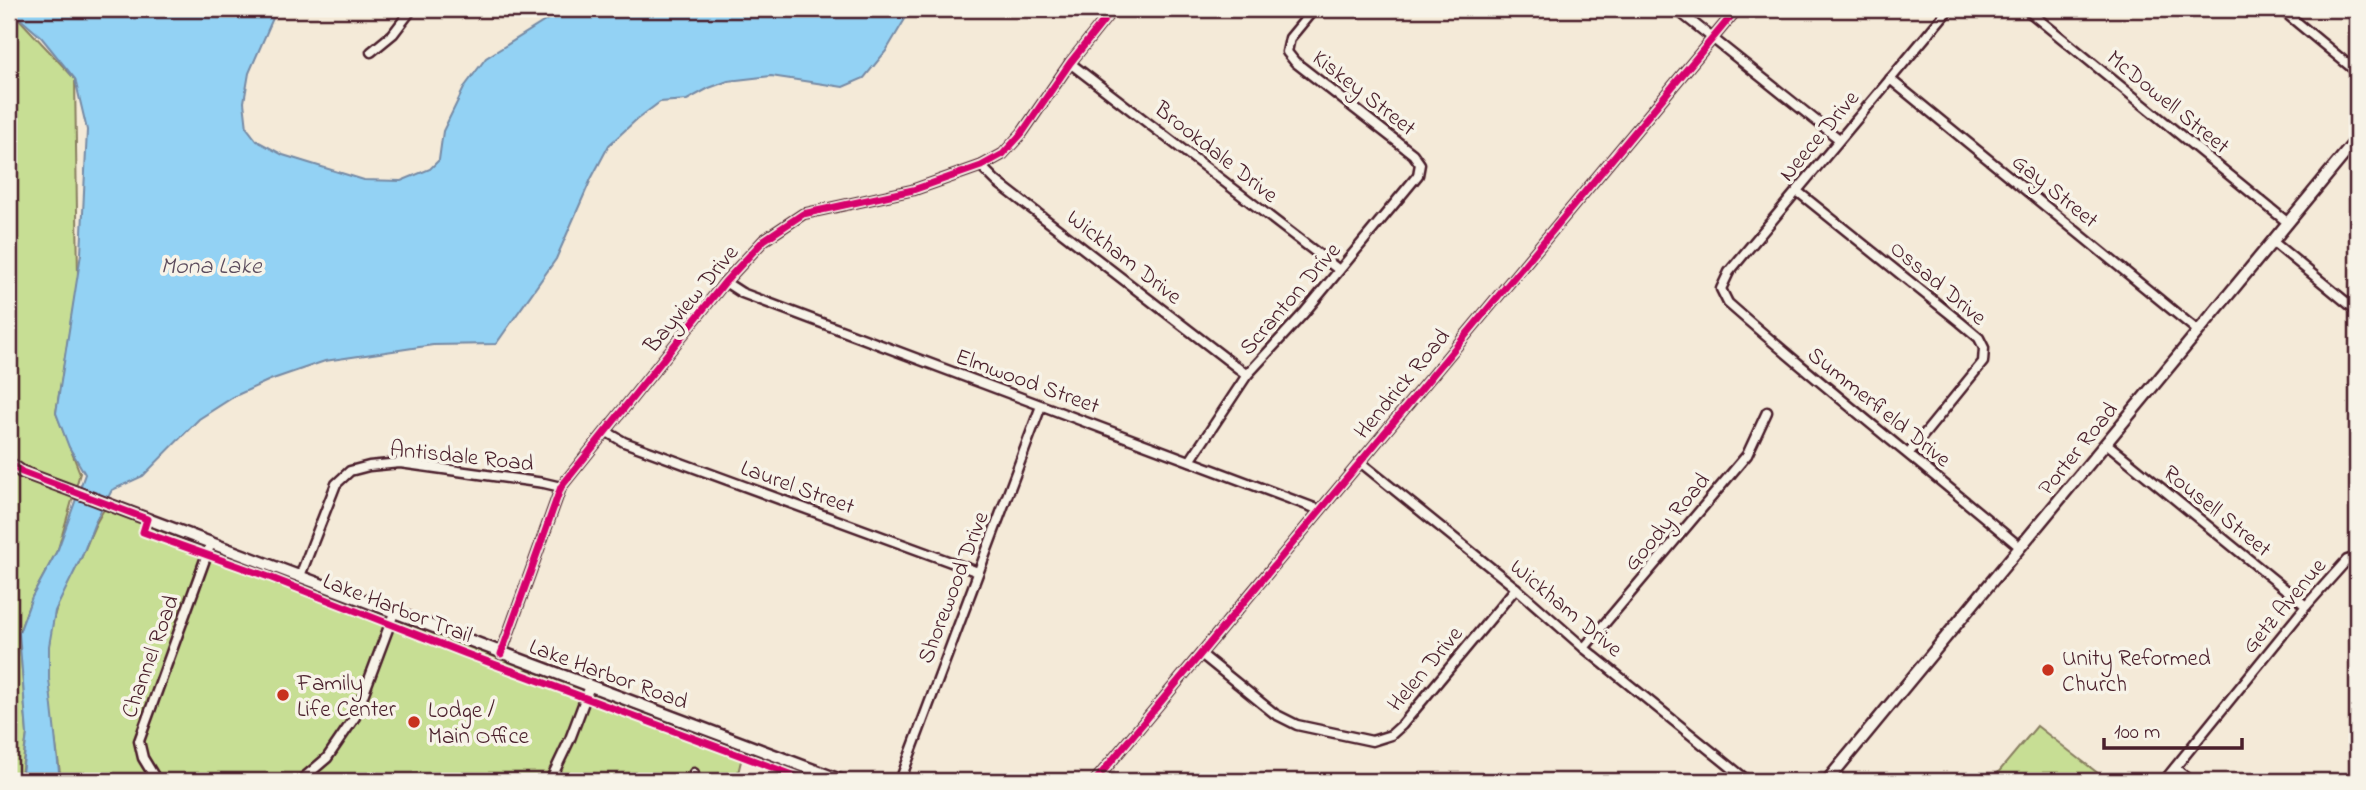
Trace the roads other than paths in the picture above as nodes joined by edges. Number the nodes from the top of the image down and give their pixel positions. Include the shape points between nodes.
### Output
1 (412, 9) edge
2 (1113, 9) edge
3 (1314, 9) edge
4 (1676, 9) edge
5 (1737, 9) edge
6 (1950, 9) edge
7 (2026, 9) edge
8 (2281, 9) edge
9 (1712, 38) junction
10 (371, 52) dead end
11 (1070, 62) junction
12 (2357, 72) edge
13 (1891, 79) junction
14 (1839, 138) junction
15 (2357, 139) edge
16 (1420, 164) joint
17 (981, 166) junction
18 (1797, 191) junction
19 (2287, 222) junction
20 (2272, 241) junction
21 (1339, 270) junction
22 (725, 282) junction
23 (1721, 289) joint
24 (2357, 312) edge
25 (2198, 331) junction
26 (1247, 374) junction
27 (1041, 406) junction
28 (1767, 412) dead end
29 (607, 432) junction
30 (2106, 443) junction
31 (1909, 453) junction
32 (1189, 461) junction
33 (1360, 462) junction
34 (9, 464) edge
35 (561, 487) junction
36 (1320, 510) junction
37 (211, 543) junction
38 (2020, 547) junction
39 (2356, 556) edge
40 (978, 572) junction
41 (300, 576) junction
42 (1516, 588) junction
43 (2306, 606) junction
44 (394, 613) junction
45 (1584, 648) junction
46 (501, 654) junction
47 (1201, 654) junction
48 (590, 686) junction
49 (2175, 768) junction
50 (817, 777) edge
51 (157, 781) edge
52 (299, 781) edge
53 (550, 781) edge
54 (843, 781) edge
55 (900, 781) edge
56 (1095, 781) edge
57 (1748, 781) edge
58 (1827, 781) edge
59 (2164, 781) edge
60 (2191, 781) edge

1 - 10 street via 393,34
2 - 11 street, Bayview Drive
3 - 16 street, Kiskey Street via 1290,38 1287,52 1413,153
4 - 9 street
5 - 9 street, Hendrick Road
6 - 13 street, Neece Drive
7 - 19 street, McDowell Street
8 - 12 street
9 - 14 street
9 - 33 street, Hendrick Road
11 - 17 street, Bayview Drive via 1022,133 1003,154
11 - 21 street, Brookdale Drive
13 - 14 street, Neece Drive
13 - 25 street, Gay Street
14 - 18 street, Neece Drive
15 - 19 street, Porter Road
16 - 21 street, Scranton Drive via 1418,175
17 - 22 street, Bayview Drive via 913,191 803,214 764,240
17 - 26 street, Wickham Drive
18 - 23 street, Neece Drive via 1729,272
18 - 31 street, Ossad Drive via 1960,321 1984,348 1983,362 1973,376
19 - 20 street, Porter Road
20 - 24 street
20 - 25 street, Porter Road
21 - 26 street, Scranton Drive
22 - 27 street, Elmwood Street via 742,293
22 - 29 street, Bayview Drive
23 - 31 street, Summerfield Drive via 1728,303 1800,366
25 - 30 street, Porter Road
26 - 32 street, Scranton Drive
27 - 32 street, Elmwood Street
27 - 40 street, Shorewood Drive
28 - 45 street, Goody Road via 1747,455
29 - 35 street, Bayview Drive
29 - 40 street, Laurel Street
30 - 38 street, Porter Road
30 - 43 street, Rousell Street
31 - 38 street, Summerfield Drive
32 - 36 street, Elmwood Street
33 - 36 street, Hendrick Road
33 - 42 street, Wickham Drive
34 - 37 street, Lake Harbor Road
35 - 41 street, Antisdale Road via 400,463 350,471 336,484
35 - 46 street, Bayview Drive
36 - 47 street, Hendrick Road
37 - 41 street, Lake Harbor Road
37 - 51 street, Channel Road via 139,741
38 - 58 street, Porter Road
39 - 43 street, Getz Avenue via 2347,560
40 - 55 street, Shorewood Drive
41 - 44 street, Lake Harbor Road
42 - 45 street, Wickham Drive
42 - 47 street, Helen Drive via 1402,725 1391,736 1372,741 1297,725 1275,714
43 - 49 street, Getz Avenue
44 - 46 street, Lake Harbor Road
44 - 52 street via 355,717 327,758
45 - 57 street, Wickham Drive
46 - 48 street, Lake Harbor Road
47 - 56 street, Hendrick Road
48 - 50 street, Lake Harbor Road
48 - 53 street
49 - 59 street, Getz Avenue
49 - 60 street
50 - 54 street, Lake Harbor Road

